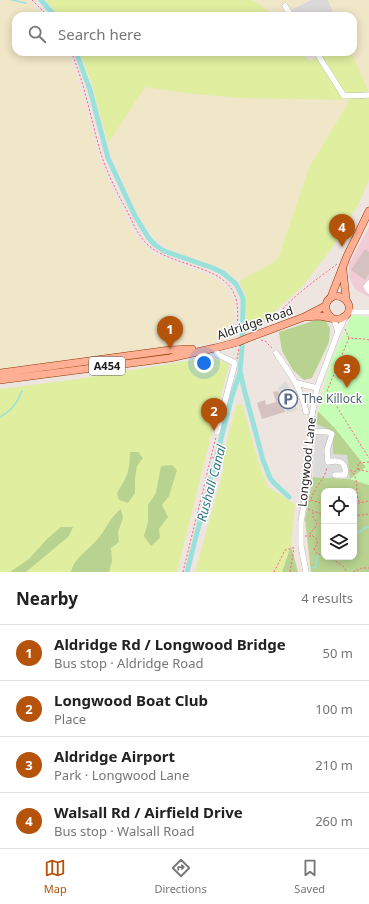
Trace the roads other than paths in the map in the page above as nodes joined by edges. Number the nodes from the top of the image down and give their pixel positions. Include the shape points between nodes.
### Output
1 (285, 6) dead end
2 (289, 12) edge
3 (319, 56) edge
4 (369, 95) edge
5 (369, 212) edge
6 (341, 265) junction
7 (369, 283) edge
8 (369, 291) edge
9 (331, 297) junction
10 (325, 306) junction
11 (347, 308) junction
12 (367, 311) edge
13 (304, 317) junction
14 (333, 318) junction
15 (338, 332) junction
16 (214, 349) junction
17 (276, 353) road end
18 (0, 373) edge
19 (0, 380) edge
20 (296, 383) junction
21 (317, 388) junction
22 (306, 412) dead end
23 (310, 431) junction
24 (217, 432) road end
25 (335, 475) dead end
26 (306, 572) edge

1 - 2 street
3 - 4 street via 344,96
5 - 6 main road
6 - 9 main road
6 - 11 main road
7 - 8 street via 366,287
9 - 10 main road
9 - 11 main road via 340,296
10 - 13 main road, Aldridge Road / A454
10 - 14 main road via 327,313
11 - 12 street
11 - 14 main road via 341,318
11 - 15 street, Longwood Lane
13 - 14 main road, Aldridge Road / A454
13 - 16 main road, Aldridge Road / A454, bridge
14 - 15 street
15 - 21 street, Longwood Lane
16 - 18 main road, Aldridge Road / A454 via 170,350
16 - 19 main road, Aldridge Road / A454 via 170,358
16 - 24 street via 217,354 235,363
17 - 20 street
20 - 21 street
20 - 22 street
21 - 23 street, Longwood Lane
23 - 25 street via 332,434 327,450 328,462 344,464 346,470 345,475
23 - 26 street, Longwood Lane via 310,452 301,522 302,554

